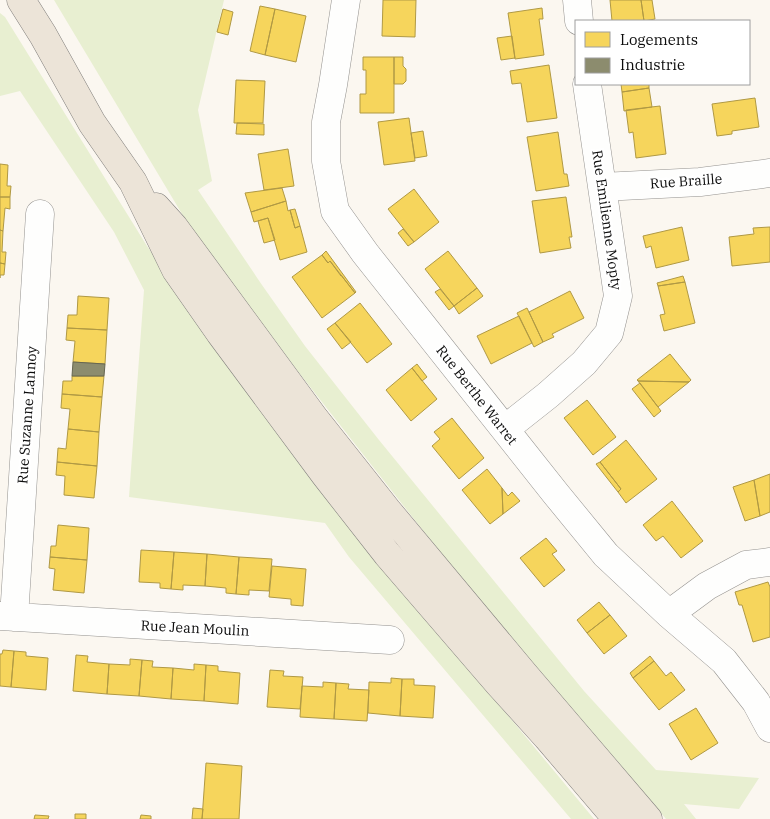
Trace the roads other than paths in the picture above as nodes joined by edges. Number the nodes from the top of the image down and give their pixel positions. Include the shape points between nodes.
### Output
1 (21, 0) edge
2 (346, 0) edge
3 (577, 0) edge
4 (579, 20) edge
5 (587, 85) edge
6 (770, 173) edge
7 (133, 182) junction
8 (602, 187) junction
9 (40, 214) dead end
10 (505, 429) junction
11 (770, 562) edge
12 (669, 614) junction
13 (7, 616) edge
14 (390, 640) dead end
15 (770, 728) edge
16 (617, 819) edge
17 (648, 819) edge

1 - 7 main road via 92,123
2 - 10 street, Rue Berthe Warret via 326,122 326,161 335,211
3 - 4 street
5 - 8 street, Rue Emilienne Mopty
6 - 8 street, Rue Braille via 700,182
7 - 16 main road via 176,270 326,476 387,554
7 - 17 main road via 174,226 315,419 387,510
8 - 10 street, Rue Emilienne Mopty via 618,296 609,333 584,363
9 - 13 street, Rue Suzanne Lannoy
10 - 12 street, Rue Berthe Warret via 606,555
11 - 12 street via 746,565 707,586
12 - 15 street, Rue Berthe Warret via 724,661 756,702
13 - 14 street, Rue Jean Moulin

